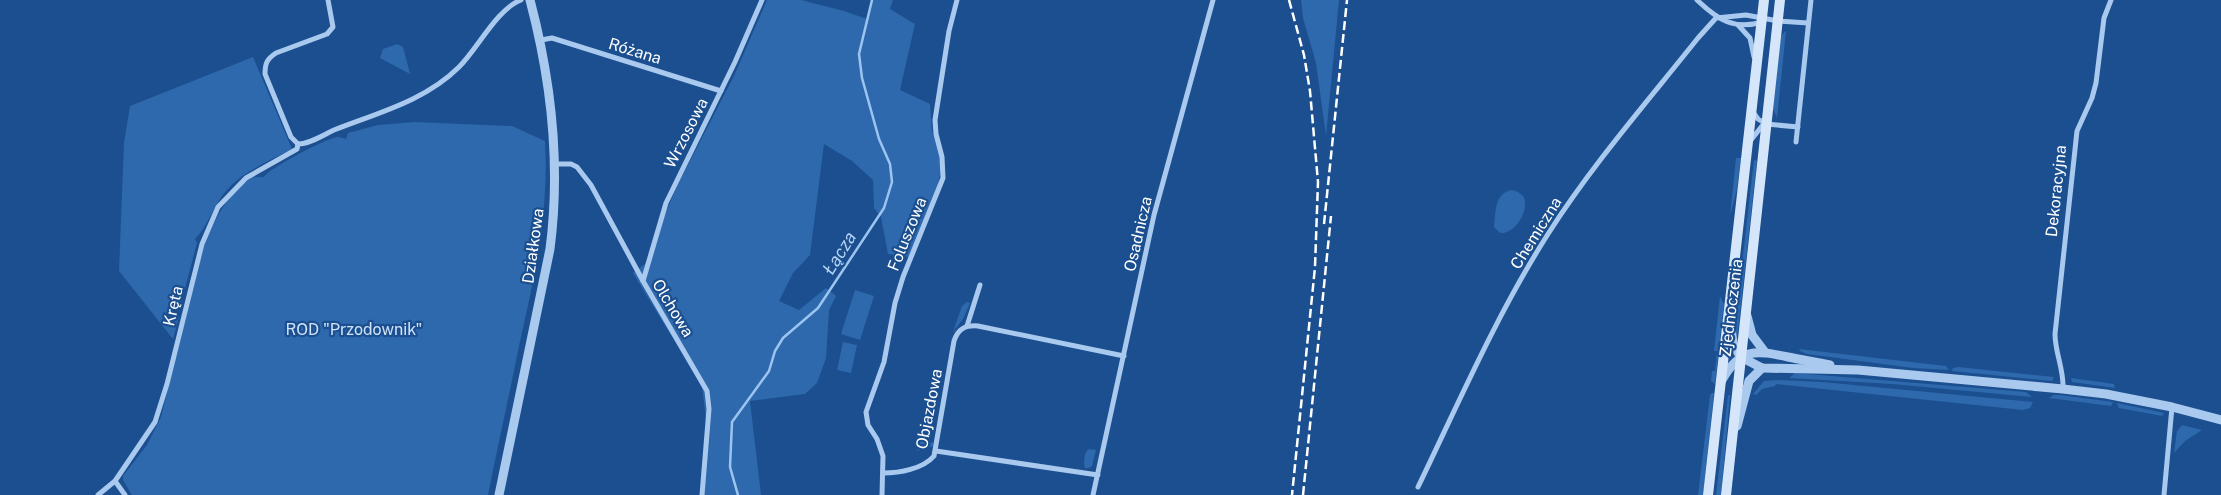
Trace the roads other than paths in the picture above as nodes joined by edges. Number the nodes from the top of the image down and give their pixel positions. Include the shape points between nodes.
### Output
1 (328, 0) edge
2 (521, 0) edge
3 (530, 0) edge
4 (762, 0) edge
5 (957, 0) edge
6 (1213, 0) edge
7 (1697, 0) edge
8 (1764, 0) edge
9 (1780, 0) edge
10 (1811, 0) edge
11 (2111, 0) edge
12 (1716, 18) junction
13 (1778, 18) junction
14 (1761, 21) junction
15 (1808, 23) junction
16 (1738, 25) junction
17 (541, 40) junction
18 (1756, 68) junction
19 (721, 91) junction
20 (1751, 107) junction
21 (1766, 125) junction
22 (1798, 126) junction
23 (1796, 142) dead end
24 (298, 144) junction
25 (1746, 150) junction
26 (556, 164) junction
27 (643, 281) junction
28 (980, 285) dead end
29 (1746, 312) junction
30 (1728, 313) junction
31 (968, 326) junction
32 (1764, 352) junction
33 (1124, 356) junction
34 (1741, 357) junction
35 (1762, 368) junction
36 (1858, 370) junction
37 (1720, 384) junction
38 (2063, 388) junction
39 (2172, 407) junction
40 (2221, 420) edge
41 (936, 451) junction
42 (1730, 452) junction
43 (883, 473) junction
44 (1098, 476) junction
45 (115, 481) junction
46 (1418, 487) dead end
47 (98, 495) edge
48 (125, 495) edge
49 (499, 495) edge
50 (702, 495) edge
51 (882, 495) edge
52 (1093, 495) edge
53 (1708, 495) edge
54 (1726, 495) edge
55 (2164, 495) edge

1 - 24 street via 333,27 327,34 276,53 265,65 265,74 291,137
2 - 24 street, Kręta via 504,12 468,58 448,76 397,108
3 - 17 street, Działkowa
4 - 19 street, Wrzosowa
5 - 43 street, Foluszowa via 935,120 943,178 898,291 884,362 866,412 868,425 881,448
6 - 33 street, Osadnicza via 1154,215
7 - 12 street
8 - 14 main road, Zjednoczenia
9 - 13 main road, Zjednoczenia
10 - 15 street
11 - 38 street, Dekoracyjna via 2104,18 2096,83 2077,130 2055,334 2055,346 2064,375
12 - 14 street via 1746,16
12 - 16 street
12 - 46 street, Chemiczna via 1585,182 1548,234 1496,325
13 - 14 street
13 - 15 street
13 - 21 main road, Zjednoczenia
14 - 16 street via 1751,26
14 - 18 main road, Zjednoczenia
15 - 22 street
16 - 18 street via 1750,38
17 - 19 street, Różana via 552,38
17 - 26 street, Działkowa via 552,106
18 - 20 main road, Zjednoczenia
19 - 27 street, Wrzosowa via 666,203
20 - 21 street
20 - 25 main road, Zjednoczenia
21 - 22 street
21 - 25 street, Zjednoczenia via 1754,135
21 - 29 main road, Zjednoczenia
22 - 23 street
24 - 45 street, Kręta via 296,149 246,178 231,191 215,213 202,244 155,422
25 - 30 main road, Zjednoczenia
26 - 27 street, Olchowa via 577,167 591,185
26 - 49 street, Działkowa via 550,249
27 - 50 street, Olchowa via 708,391
28 - 31 street, Objazdowa
29 - 32 street via 1752,335
29 - 34 main road, Zjednoczenia
30 - 34 street via 1731,338
30 - 37 main road, Zjednoczenia
31 - 33 street
31 - 41 street, Objazdowa via 957,334 954,341
32 - 34 street
32 - 36 street
33 - 44 street, Osadnicza
34 - 35 street
34 - 37 street
34 - 42 main road, Zjednoczenia
35 - 36 street
35 - 42 street via 1749,381
36 - 38 street
37 - 53 main road, Zjednoczenia
38 - 39 street
39 - 40 street
39 - 55 street
41 - 43 street, Objazdowa via 930,462
41 - 44 street
42 - 54 main road, Zjednoczenia
43 - 51 street
44 - 52 street, Osadnicza
45 - 47 street, Kręta
45 - 48 street

